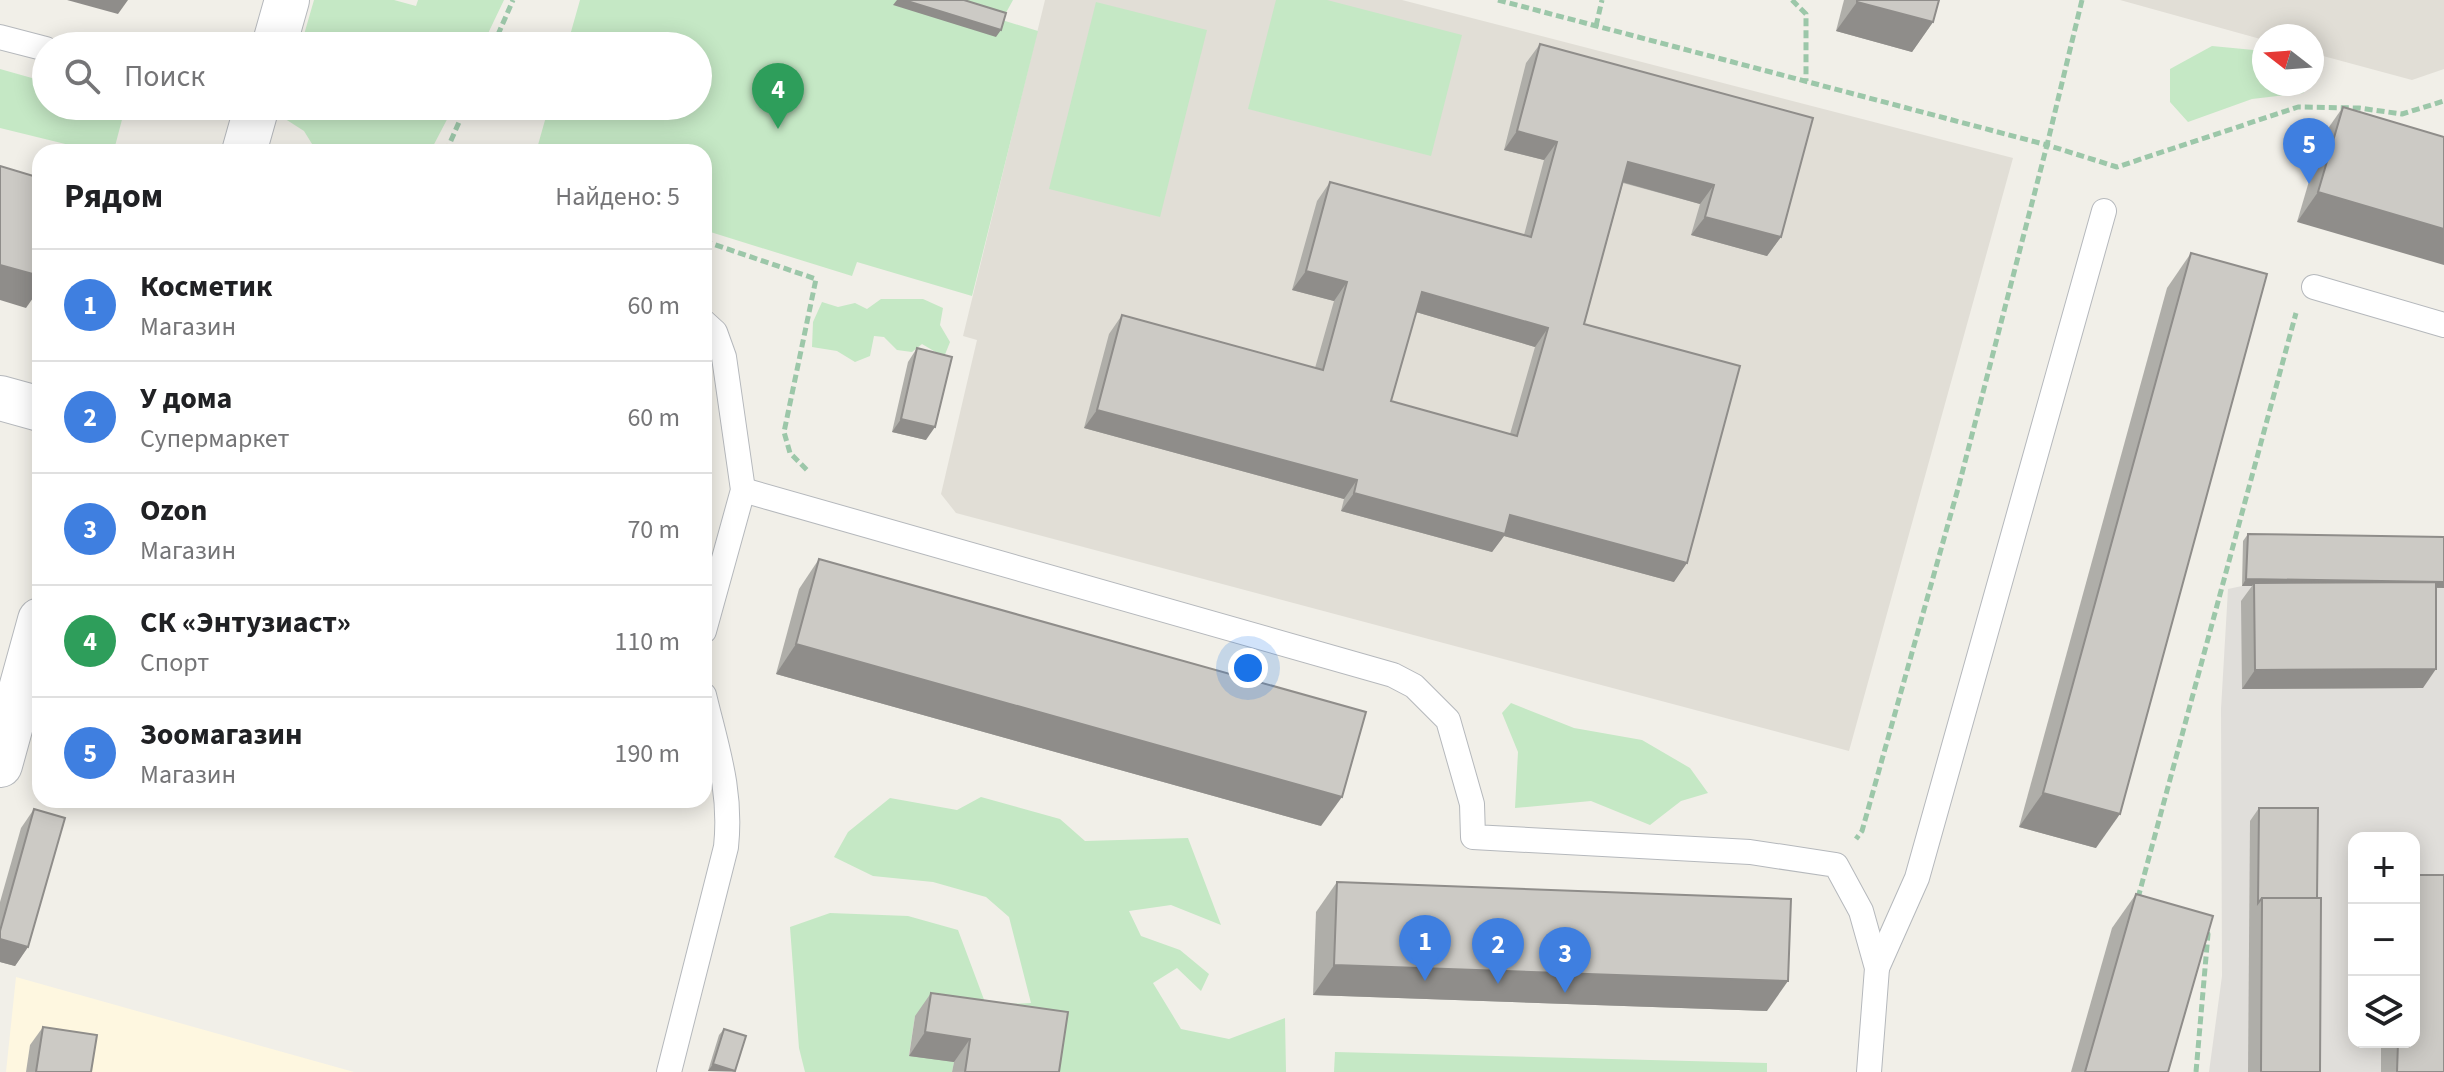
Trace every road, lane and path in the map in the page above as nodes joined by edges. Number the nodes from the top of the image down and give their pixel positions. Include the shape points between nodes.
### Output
1 (287, 0) edge
2 (513, 0) edge
3 (1498, 0) edge
4 (1602, 0) edge
5 (1792, 0) edge
6 (2082, 0) edge
7 (1596, 26) junction
8 (278, 32) edge
9 (499, 32) edge
10 (0, 37) edge
11 (32, 45) edge
12 (1806, 81) junction
13 (2444, 101) edge
14 (253, 120) edge
15 (460, 120) edge
16 (246, 144) edge
17 (449, 144) edge
18 (2047, 145) junction
19 (2104, 211) dead end
20 (712, 244) edge
21 (2314, 287) dead end
22 (2296, 311) dead end
23 (2444, 325) edge
24 (712, 329) edge
25 (0, 398) edge
26 (32, 407) edge
27 (818, 475) dead end
28 (743, 490) junction
29 (712, 602) edge
30 (32, 649) edge
31 (712, 728) edge
32 (0, 765) edge
33 (1836, 865) junction
34 (2138, 900) edge
35 (2194, 927) edge
36 (1877, 968) junction
37 (669, 1072) edge
38 (1869, 1072) edge
39 (2196, 1072) edge

1 - 8 street
2 - 9 path
3 - 7 path
4 - 7 path
5 - 12 path via 1806,14
6 - 18 path
7 - 12 path
10 - 11 lane
12 - 18 path
13 - 18 path via 2402,114 2298,107 2117,167
14 - 16 street
15 - 17 path
18 - 33 path via 1862,831
19 - 36 lane via 1917,878
20 - 27 path via 816,279 784,432 790,453 804,470
21 - 23 lane
22 - 34 path
24 - 28 lane via 724,357
25 - 26 street
28 - 29 lane
28 - 33 lane via 1393,675 1414,686 1448,720 1472,804 1473,837 1750,852
30 - 32 street
31 - 37 lane via 726,785 726,847
33 - 36 lane via 1861,911
35 - 39 path via 2208,934
36 - 38 lane

